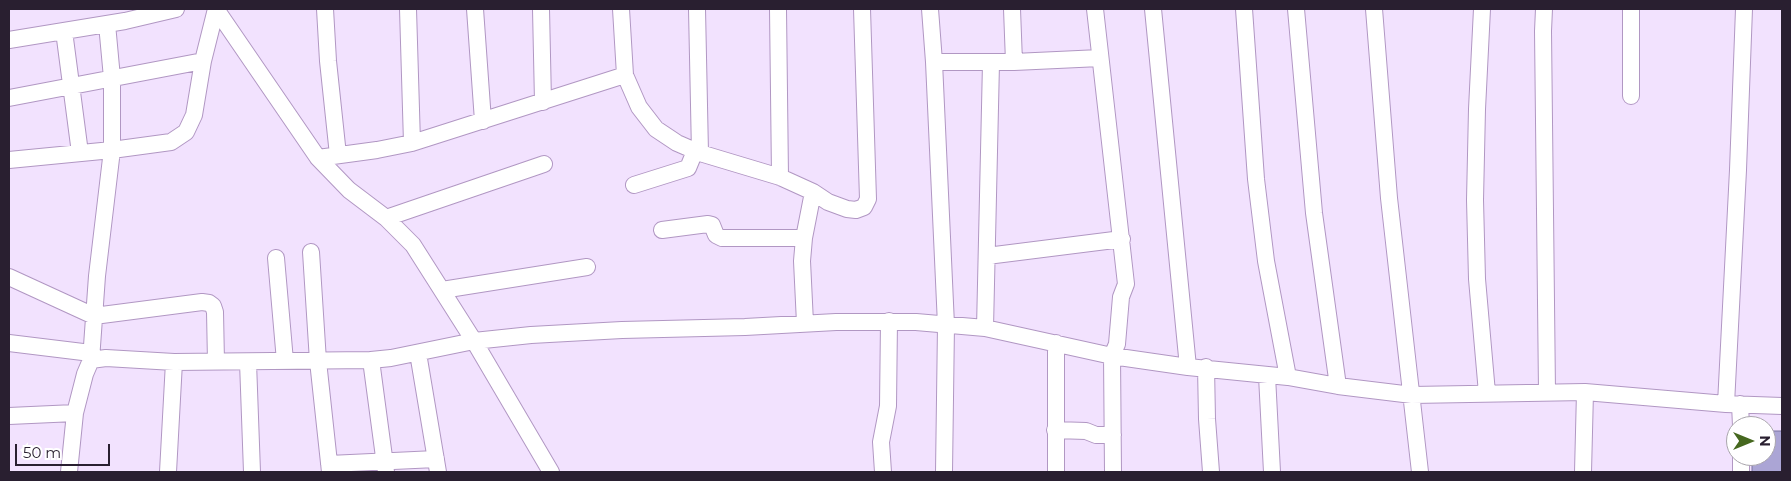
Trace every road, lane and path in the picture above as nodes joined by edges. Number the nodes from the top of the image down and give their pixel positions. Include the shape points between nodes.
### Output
1 (176, 9) edge
2 (216, 9) edge
3 (325, 9) edge
4 (408, 9) edge
5 (475, 9) edge
6 (541, 9) edge
7 (622, 9) edge
8 (697, 9) edge
9 (778, 9) edge
10 (862, 9) edge
11 (930, 9) edge
12 (1012, 9) edge
13 (1095, 9) edge
14 (1153, 9) edge
15 (1244, 9) edge
16 (1296, 9) edge
17 (1374, 9) edge
18 (1482, 9) edge
19 (1544, 9) edge
20 (1631, 9) edge
21 (1744, 9) edge
22 (107, 24) junction
23 (64, 31) junction
24 (9, 40) edge
25 (1100, 58) junction
26 (204, 61) junction
27 (934, 62) junction
28 (1014, 62) junction
29 (991, 63) junction
30 (625, 75) junction
31 (112, 78) junction
32 (71, 86) junction
33 (1631, 96) dead end
34 (9, 98) edge
35 (543, 102) junction
36 (483, 121) junction
37 (412, 143) junction
38 (112, 150) junction
39 (697, 152) junction
40 (80, 153) junction
41 (338, 155) junction
42 (318, 158) junction
43 (9, 160) edge
44 (544, 164) dead end
45 (780, 177) junction
46 (634, 186) dead end
47 (813, 192) junction
48 (386, 218) junction
49 (662, 230) dead end
50 (804, 238) junction
51 (1122, 239) junction
52 (310, 252) dead end
53 (988, 256) junction
54 (276, 258) dead end
55 (587, 267) dead end
56 (9, 277) edge
57 (442, 290) junction
58 (94, 316) junction
59 (889, 321) junction
60 (804, 323) junction
61 (946, 325) junction
62 (985, 328) junction
63 (474, 341) junction
64 (9, 343) edge
65 (1056, 343) junction
66 (418, 353) junction
67 (1112, 356) junction
68 (91, 357) junction
69 (371, 360) junction
70 (318, 361) junction
71 (174, 362) junction
72 (216, 362) junction
73 (248, 362) junction
74 (285, 362) junction
75 (1188, 367) junction
76 (1206, 367) junction
77 (1267, 376) junction
78 (1288, 377) junction
79 (1338, 386) junction
80 (1548, 392) junction
81 (1584, 392) junction
82 (1486, 393) junction
83 (1412, 395) junction
84 (1733, 404) junction
85 (1782, 406) edge
86 (75, 413) junction
87 (9, 416) edge
88 (1737, 416) edge
89 (1055, 430) junction
90 (1113, 435) junction
91 (437, 466) edge
92 (385, 467) edge
93 (330, 468) edge
94 (69, 472) edge
95 (168, 472) edge
96 (252, 472) edge
97 (551, 472) edge
98 (884, 472) edge
99 (944, 472) edge
100 (1056, 472) edge
101 (1113, 472) edge
102 (1211, 472) edge
103 (1272, 472) edge
104 (1420, 472) edge
105 (1583, 472) edge

1 - 22 street
2 - 26 street
2 - 42 street
3 - 41 street
4 - 37 street
5 - 36 street
6 - 35 street
7 - 30 street
8 - 39 street
9 - 45 street
10 - 47 street via 868,199 864,207 847,209
11 - 27 street
12 - 28 street
13 - 25 street
14 - 75 street
15 - 78 street via 1256,179 1266,261
16 - 79 street via 1314,213
17 - 83 street via 1389,198
18 - 82 street via 1475,200
19 - 80 street
20 - 33 street
21 - 84 street
22 - 23 street
22 - 31 street
23 - 24 street
23 - 32 street
25 - 28 street
25 - 51 street
26 - 31 street
26 - 38 street via 194,115 186,132 171,142
27 - 29 street
27 - 61 street
28 - 29 street
29 - 53 street
30 - 35 street
30 - 39 street via 639,107 656,129 677,144
31 - 32 street
31 - 38 street
32 - 34 street
32 - 40 street
35 - 36 street
36 - 37 street
37 - 41 street
38 - 40 street
38 - 58 street
39 - 45 street
39 - 46 street via 688,168
40 - 43 street
41 - 42 street
42 - 48 street via 349,190
44 - 48 street
45 - 47 street
47 - 50 street
48 - 57 street via 413,244
49 - 50 street via 708,224 722,238
50 - 60 street
51 - 53 street
51 - 67 street via 1126,284 1121,297 1117,344
52 - 70 street
53 - 62 street
54 - 74 street
55 - 57 street
56 - 58 street
57 - 63 street
58 - 68 street
58 - 72 street via 209,303 215,312
59 - 60 street
59 - 61 street
59 - 98 street via 888,406 881,442
60 - 63 street via 613,330
61 - 62 street
61 - 99 street
62 - 65 street
63 - 66 street
63 - 97 street
64 - 68 street
65 - 67 street
65 - 89 street
66 - 69 street
66 - 91 street
67 - 75 street
67 - 90 street
68 - 71 street
68 - 86 street
69 - 70 street
69 - 92 street
70 - 74 street
70 - 93 street
71 - 72 street
71 - 95 street
72 - 73 street
73 - 74 street
73 - 96 street
75 - 76 street
76 - 77 street
76 - 102 street
77 - 78 street
77 - 103 street
78 - 79 street
79 - 83 street
80 - 81 street
80 - 82 street
81 - 84 street
81 - 105 street
82 - 83 street
83 - 104 street
84 - 85 street
84 - 88 street
86 - 87 street
86 - 94 street
89 - 90 street
89 - 100 street
90 - 101 street
91 - 92 street
92 - 93 street

